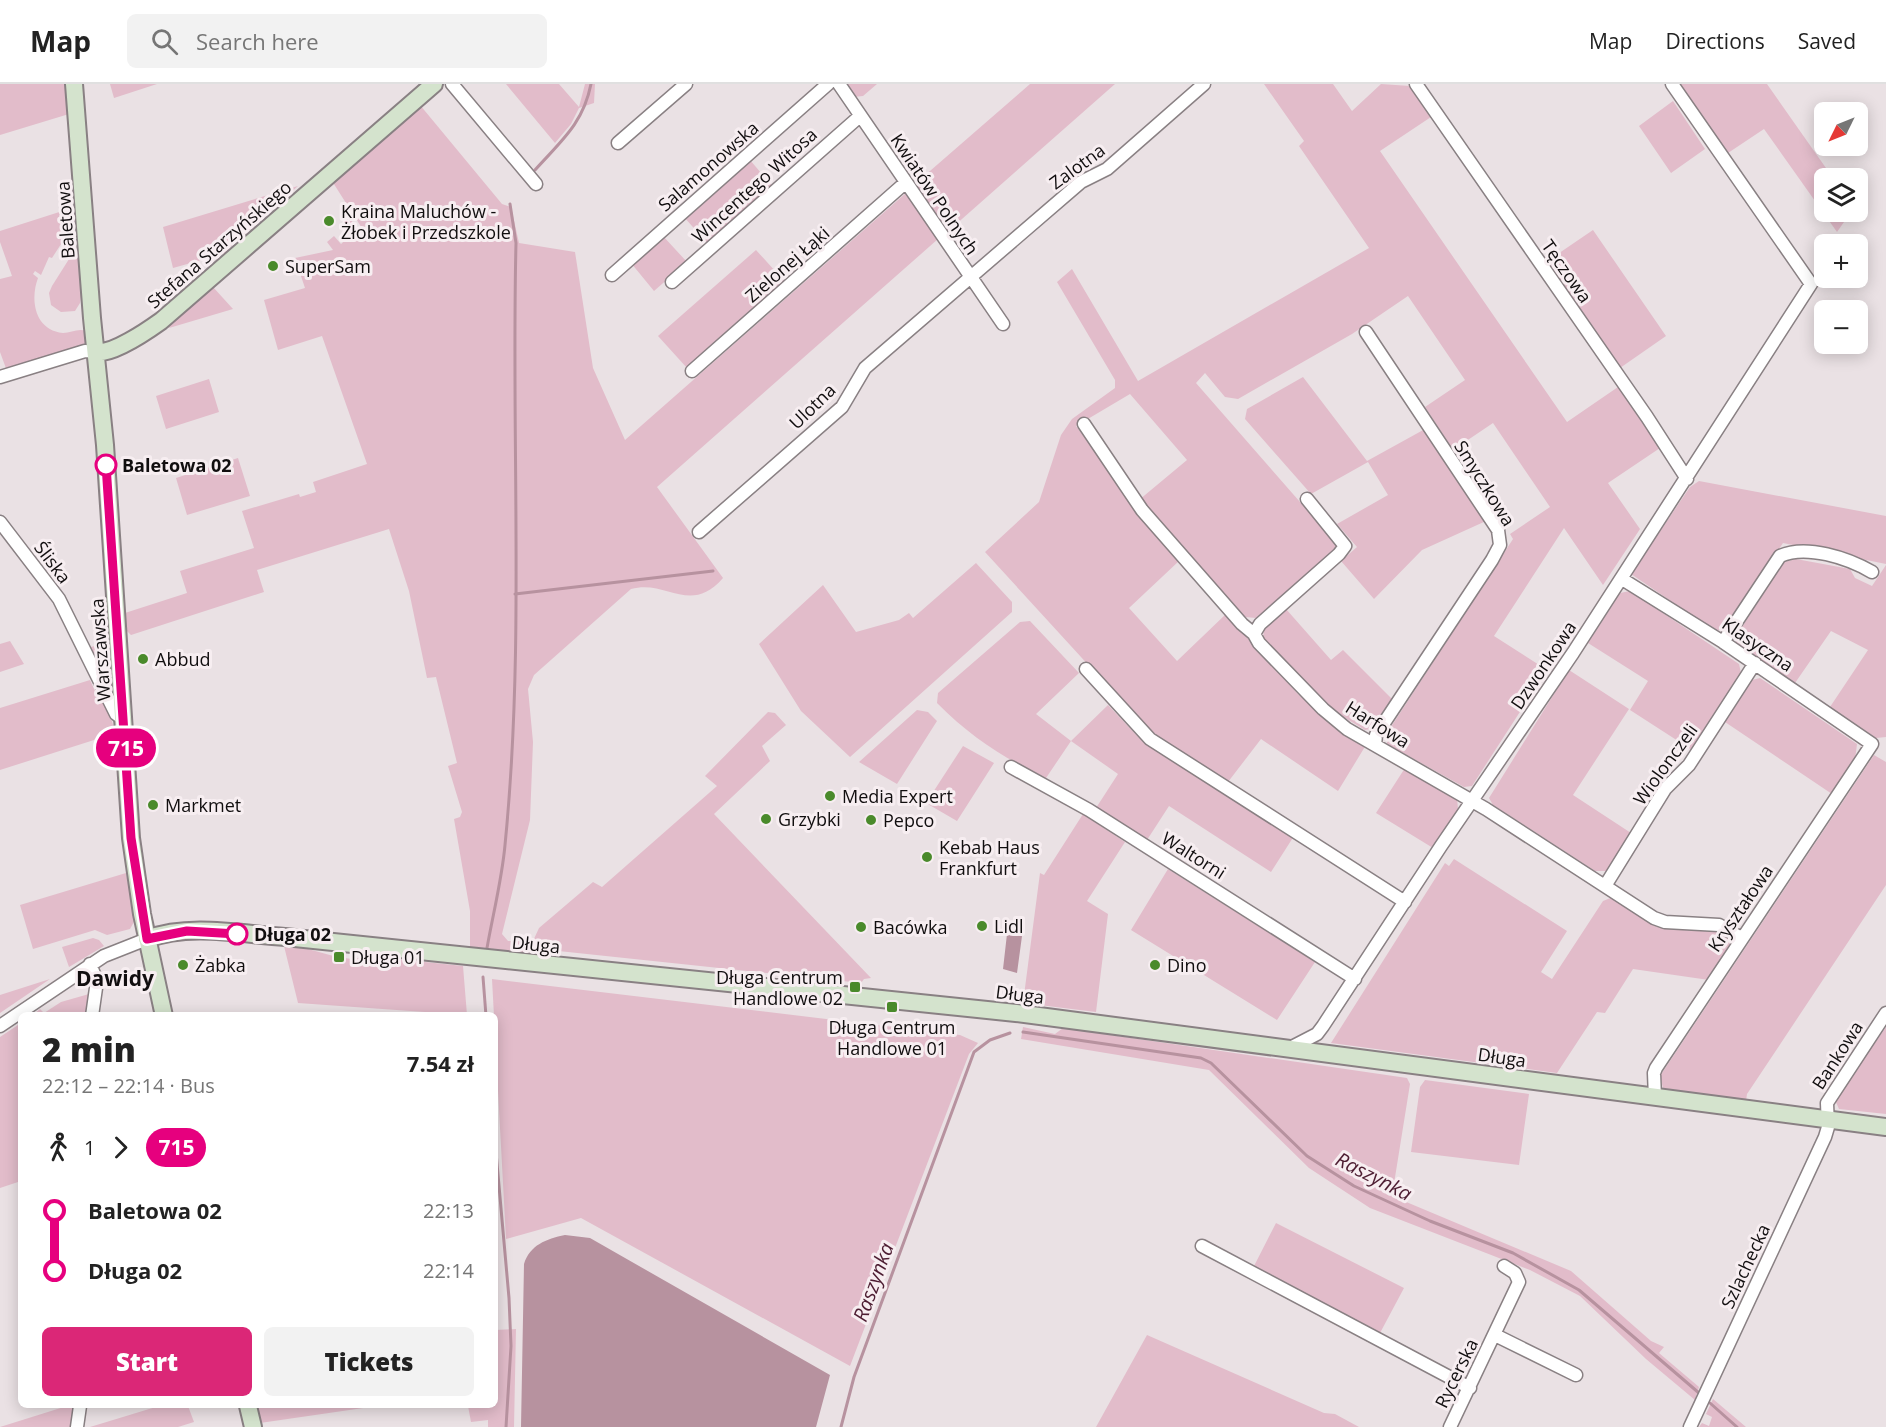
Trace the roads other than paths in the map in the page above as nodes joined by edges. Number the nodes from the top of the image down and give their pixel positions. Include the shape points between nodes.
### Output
1 (74, 84) edge
2 (434, 84) edge
3 (452, 84) edge
4 (686, 84) edge
5 (828, 84) edge
6 (839, 84) edge
7 (1203, 84) edge
8 (1416, 84) edge
9 (1672, 84) edge
10 (860, 116) junction
11 (618, 143) dead end
12 (905, 183) junction
13 (536, 184) dead end
14 (612, 275) dead end
15 (970, 276) junction
16 (672, 282) dead end
17 (1003, 324) dead end
18 (1366, 332) dead end
19 (96, 352) junction
20 (692, 371) dead end
21 (0, 377) edge
22 (1084, 424) dead end
23 (1687, 478) junction
24 (1307, 499) dead end
25 (0, 522) edge
26 (699, 532) dead end
27 (1872, 572) dead end
28 (1622, 579) junction
29 (1254, 634) junction
30 (1723, 642) junction
31 (1755, 663) junction
32 (1086, 669) dead end
33 (124, 720) junction
34 (1872, 744) joint
35 (1375, 745) junction
36 (1011, 767) dead end
37 (1472, 801) junction
38 (1605, 886) junction
39 (1405, 902) junction
40 (1741, 938) junction
41 (147, 939) junction
42 (90, 964) junction
43 (1355, 979) junction
44 (20, 1012) edge
45 (93, 1012) edge
46 (163, 1012) edge
47 (1886, 1013) edge
48 (18, 1014) edge
49 (0, 1026) edge
50 (1288, 1049) junction
51 (1655, 1098) junction
52 (1827, 1119) junction
53 (1886, 1127) edge
54 (1202, 1246) dead end
55 (1504, 1266) dead end
56 (1495, 1335) junction
57 (1576, 1375) dead end
58 (1470, 1388) junction
59 (80, 1408) edge
60 (248, 1408) edge
61 (77, 1427) edge
62 (253, 1427) edge
63 (1450, 1427) edge
64 (1690, 1427) edge

1 - 19 street, Baletowa
2 - 19 street, Stefana Starzyńskiego via 161,321 113,349
3 - 13 street
4 - 11 street
5 - 14 street, Salamonowska
6 - 10 street, Kwiatów Polnych
7 - 15 street, Zalotna via 1107,169 1081,182
8 - 23 street, Tęczowa
9 - 23 street, Dzwonkowa via 1811,284
10 - 12 street, Kwiatów Polnych
10 - 16 street, Wincentego Witosa
12 - 15 street, Kwiatów Polnych
12 - 20 street, Zielonej Łąki
15 - 17 street, Kwiatów Polnych
15 - 26 street, Ulotna via 866,368 842,406
18 - 35 street, Smyczkowa via 1498,530 1500,539 1492,560 1376,735
19 - 21 street, Stefana Starzyńskiego via 85,351
19 - 33 street, Warszawska
22 - 29 street, Harfowa via 1134,501
23 - 28 street, Dzwonkowa
24 - 29 street via 1345,546 1260,624
25 - 33 street, Śliska via 59,599 116,714
27 - 30 street via 1811,552 1780,556
28 - 30 street, Klasyczna
28 - 37 street, Dzwonkowa
29 - 35 street, Harfowa via 1323,709
30 - 31 street, Klasyczna
31 - 34 street, Klasyczna
31 - 38 street, Wiolonczeli via 1689,765 1665,789
32 - 39 street via 1150,739
33 - 41 street, Warszawska via 131,838
34 - 40 street, Kryształowa
35 - 37 street, Harfowa
36 - 43 street, Waltorni via 1089,810
37 - 38 street, Harfowa
37 - 39 street, Dzwonkowa
38 - 40 street, Harfowa via 1661,921 1712,924
39 - 43 street, Dzwonkowa
40 - 51 street, Kryształowa via 1656,1068
41 - 42 street
41 - 46 street, Warszawska
41 - 50 street, Długa via 201,930 285,937 1016,1012
42 - 44 street
42 - 45 street via 97,981
43 - 50 street, Dzwonkowa via 1317,1034
47 - 52 street, Bankowa via 1827,1103
48 - 49 street
50 - 51 street, Długa
51 - 52 street, Długa
52 - 53 street, Długa
52 - 64 street, Szlachecka via 1825,1137
54 - 58 street
55 - 56 street, Rycerska via 1519,1282
56 - 57 street, Rycerska
56 - 58 street, Rycerska
58 - 63 street, Rycerska
59 - 61 street
60 - 62 street

